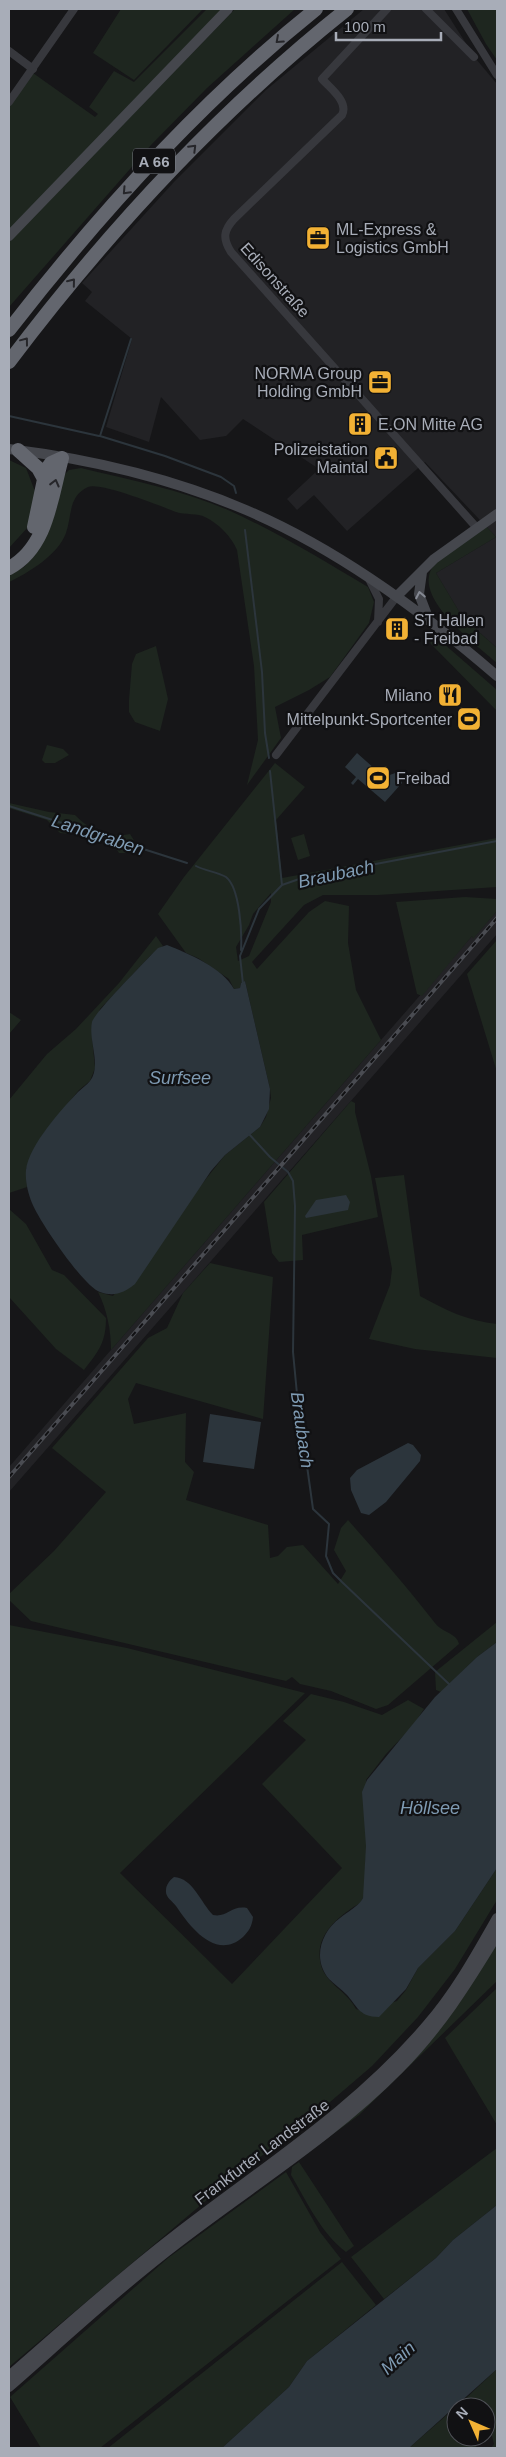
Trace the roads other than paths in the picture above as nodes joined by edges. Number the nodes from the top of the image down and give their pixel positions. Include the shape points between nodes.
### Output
1 (228, 9) edge
2 (316, 9) edge
3 (347, 9) edge
4 (387, 9) edge
5 (426, 9) edge
6 (456, 9) edge
7 (71, 10) edge
8 (9, 50) edge
9 (474, 57) dead end
10 (33, 69) junction
11 (497, 75) edge
12 (9, 102) edge
13 (9, 236) edge
14 (9, 330) edge
15 (9, 362) edge
16 (14, 450) edge
17 (62, 458) junction
18 (44, 479) junction
19 (497, 514) edge
20 (477, 528) junction
21 (9, 558) edge
22 (9, 568) edge
23 (423, 569) junction
24 (368, 578) junction
25 (397, 596) junction
26 (429, 621) junction
27 (378, 622) junction
28 (497, 676) edge
29 (276, 755) dead end
30 (497, 1918) edge
31 (497, 1935) edge
32 (9, 2376) edge
33 (9, 2387) edge

1 - 13 main road
2 -> 14 highway, A 66 via 251,65 143,172 69,255
15 -> 3 highway, A 66 via 78,275 166,176 266,77
4 - 20 street, Edisonstraße via 322,79 342,102 342,115 234,219 225,230 224,238 231,252
5 - 9 street
6 - 11 street
7 - 10 street
8 - 10 street
10 - 12 street
16 - 17 main road
16 - 18 highway via 38,468
17 - 18 highway via 48,465
22 -> 17 highway via 30,552 40,536
17 - 24 main road via 158,479 208,495 274,523
18 - 21 highway via 32,533
19 - 20 main road
20 - 23 main road
23 - 25 main road
26 -> 23 main road via 419,594
24 - 25 main road
24 - 27 street via 379,599
25 - 26 main road
25 - 27 street
26 - 28 main road
27 - 29 street
30 - 32 main road, Frankfurter Landstraße via 444,2003 375,2081 318,2130 144,2260
31 - 33 main road, Frankfurter Landstraße via 460,1997 400,2068 375,2092 314,2142 150,2264

